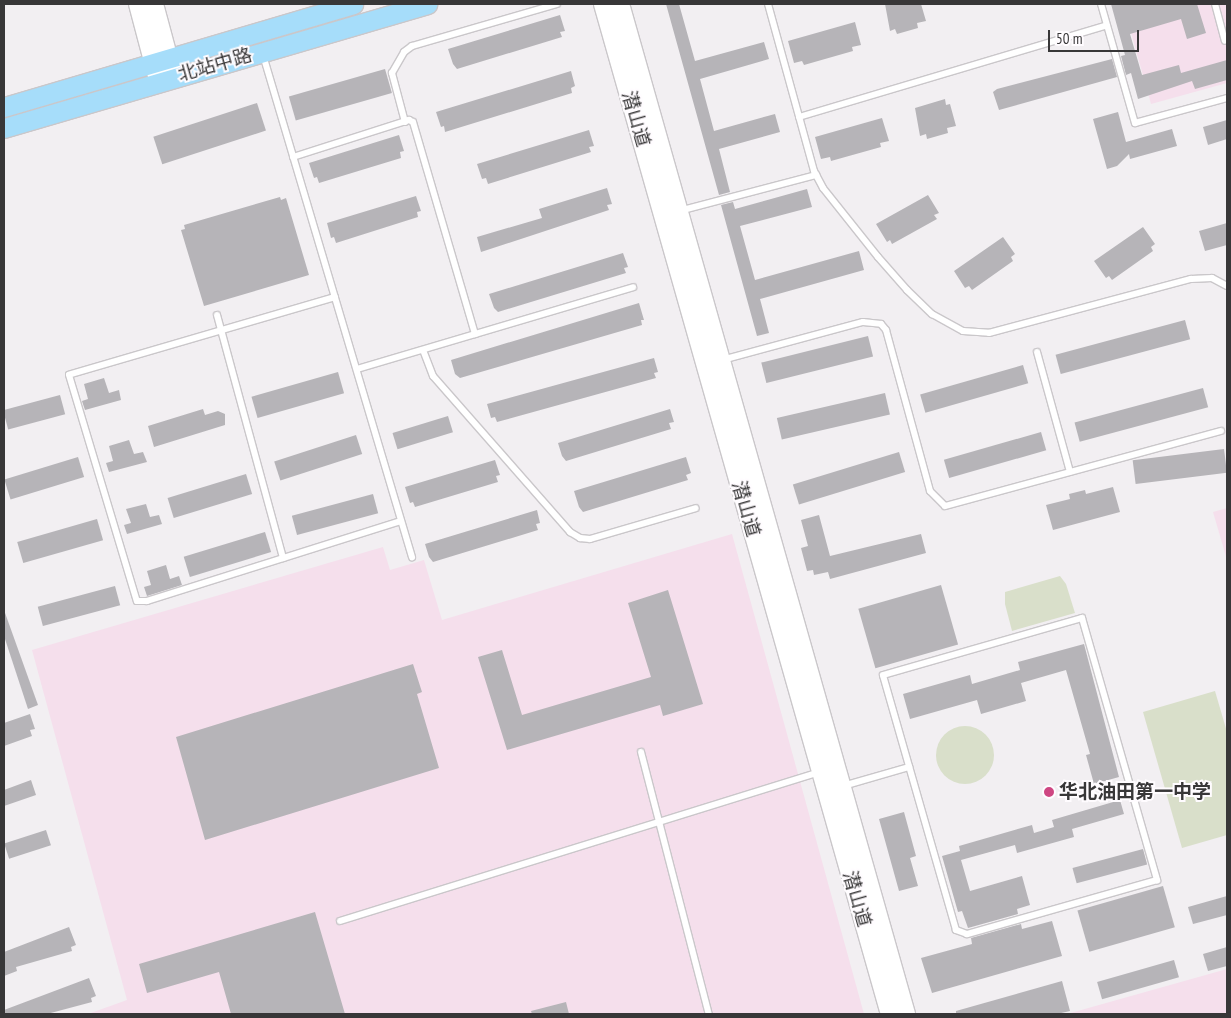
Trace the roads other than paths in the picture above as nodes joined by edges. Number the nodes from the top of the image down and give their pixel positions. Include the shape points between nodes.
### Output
1 (138, 4) edge
2 (154, 4) edge
3 (353, 4) edge
4 (427, 4) edge
5 (557, 4) edge
6 (603, 4) edge
7 (620, 4) edge
8 (768, 4) edge
9 (1101, 4) edge
10 (1215, 4) edge
11 (1107, 25) junction
12 (1225, 40) dead end
13 (262, 51) junction
14 (161, 59) junction
15 (166, 79) junction
16 (1227, 98) edge
17 (4, 107) edge
18 (799, 117) junction
19 (405, 122) junction
20 (4, 128) edge
21 (293, 157) junction
22 (816, 175) junction
23 (679, 212) junction
24 (1227, 286) edge
25 (633, 287) dead end
26 (335, 297) junction
27 (216, 315) dead end
28 (221, 331) junction
29 (475, 334) junction
30 (422, 350) junction
31 (1037, 352) dead end
32 (721, 360) junction
33 (356, 369) junction
34 (1221, 431) dead end
35 (1070, 472) junction
36 (696, 508) dead end
37 (402, 521) junction
38 (412, 557) dead end
39 (283, 558) junction
40 (641, 752) dead end
41 (909, 767) junction
42 (821, 772) junction
43 (842, 787) junction
44 (659, 822) junction
45 (340, 921) dead end
46 (709, 1014) edge
47 (890, 1014) edge
48 (906, 1014) edge

1 - 14 main road
2 - 14 main road
3 - 14 main road, 北站中路
4 - 13 main road, 北站中路
5 - 19 lane via 412,46 392,73
6 - 42 main road, 潜山道
7 - 23 main road, 潜山道
8 - 18 lane
9 - 11 lane
10 - 12 lane
11 - 16 lane via 1135,123
11 - 18 lane
13 - 15 main road, 北站中路
13 - 21 lane
14 - 15 main road
14 - 17 main road, 北站中路
15 - 20 main road, 北站中路
18 - 22 lane
19 - 21 lane
19 - 29 lane via 413,122
21 - 26 lane
22 - 23 lane
22 - 24 lane via 907,290 932,314 972,334 989,333 1191,279 1212,278
23 - 32 main road, 潜山道
25 - 29 lane
26 - 28 lane
26 - 33 lane
27 - 28 lane
28 - 39 lane
28 - 39 lane via 69,375 137,601 147,601
29 - 30 lane
30 - 33 lane
30 - 36 lane via 433,376 570,532 580,538 590,538
31 - 35 lane
32 - 35 lane via 863,322 881,324 886,330 930,491 945,506
32 - 43 main road, 潜山道
33 - 37 lane
34 - 35 lane
37 - 38 lane
37 - 39 lane
40 - 44 lane
41 - 41 lane via 883,675 1082,618 1157,880 967,934 956,930
41 - 43 lane
42 - 44 lane
42 - 47 main road, 潜山道
43 - 48 main road, 潜山道
44 - 45 lane
44 - 46 lane

